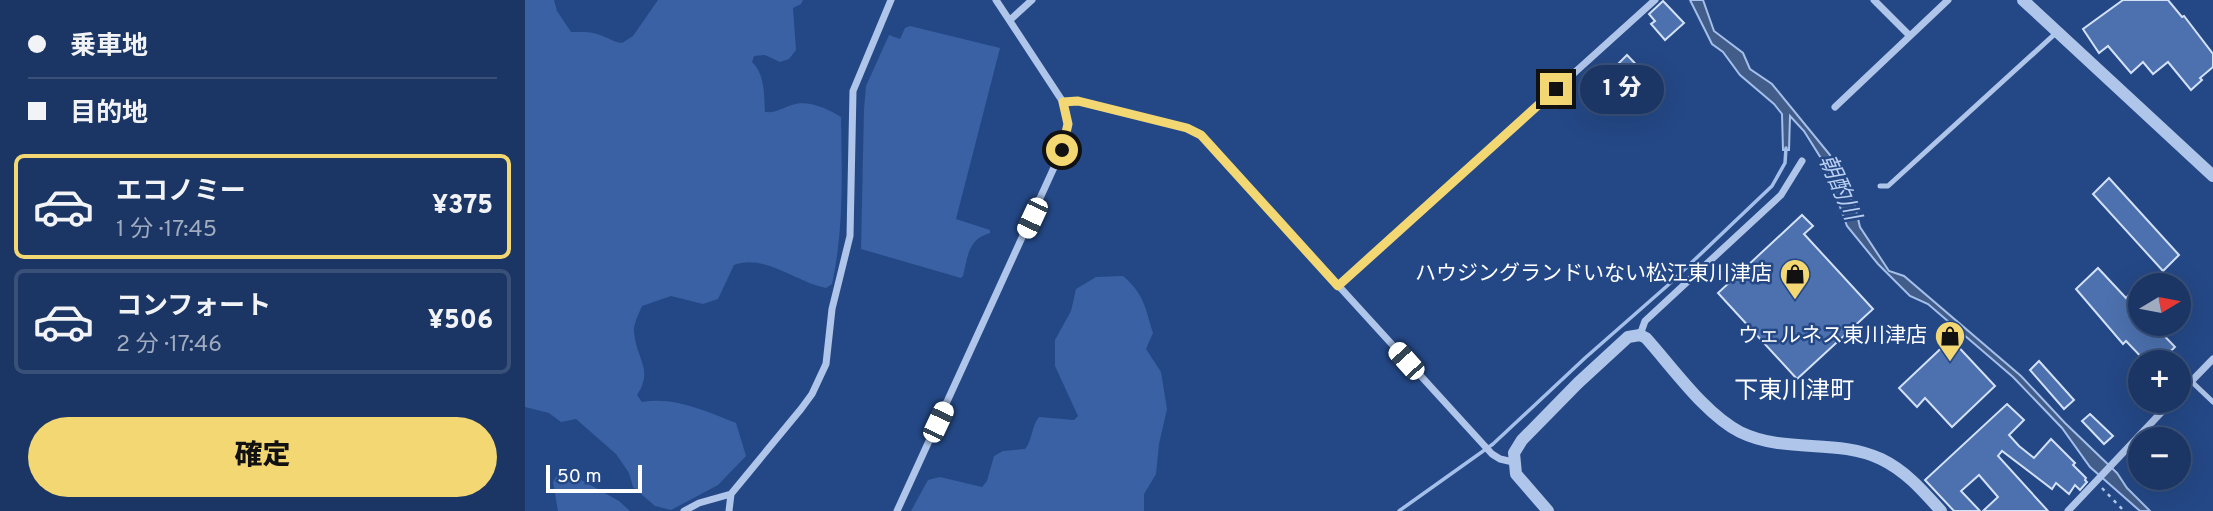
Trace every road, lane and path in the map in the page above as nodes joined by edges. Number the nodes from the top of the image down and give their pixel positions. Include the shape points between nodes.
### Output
1 (891, 0) edge
2 (996, 0) edge
3 (1032, 0) edge
4 (1655, 0) edge
5 (1874, 0) edge
6 (1948, 0) edge
7 (2023, 0) edge
8 (1010, 20) junction
9 (2057, 32) junction
10 (1910, 36) junction
11 (1063, 102) junction
12 (1835, 107) dead end
13 (1802, 161) dead end
14 (2213, 176) edge
15 (1880, 186) dead end
16 (1338, 286) junction
17 (1640, 335) junction
18 (2213, 359) edge
19 (2191, 381) joint
20 (2213, 402) edge
21 (2161, 413) edge
22 (1513, 462) junction
23 (2099, 484) junction
24 (731, 494) junction
25 (684, 511) edge
26 (729, 511) edge
27 (897, 511) edge
28 (1548, 511) edge
29 (1941, 511) edge
30 (2068, 511) edge
31 (2124, 511) edge

1 - 24 street via 853,92 850,236 832,309 826,364 801,409
2 - 8 street
3 - 8 street
4 - 16 street
5 - 10 street
6 - 10 street
7 - 9 street
8 - 11 street
9 - 14 street
9 - 15 lane via 1888,186
10 - 12 street
11 - 16 street via 1078,101 1201,135
11 - 27 street via 1068,124 1062,150
13 - 17 street via 1781,195 1645,321
16 - 22 street via 1481,443 1500,459
17 - 22 street via 1628,337 1578,383 1522,440
17 - 29 street via 1730,426 1762,441 1878,457 1904,473
18 - 19 street
19 - 20 lane
21 - 23 street
22 - 28 street via 1523,485
23 - 30 street
23 - 31 path
24 - 25 street
24 - 26 street

